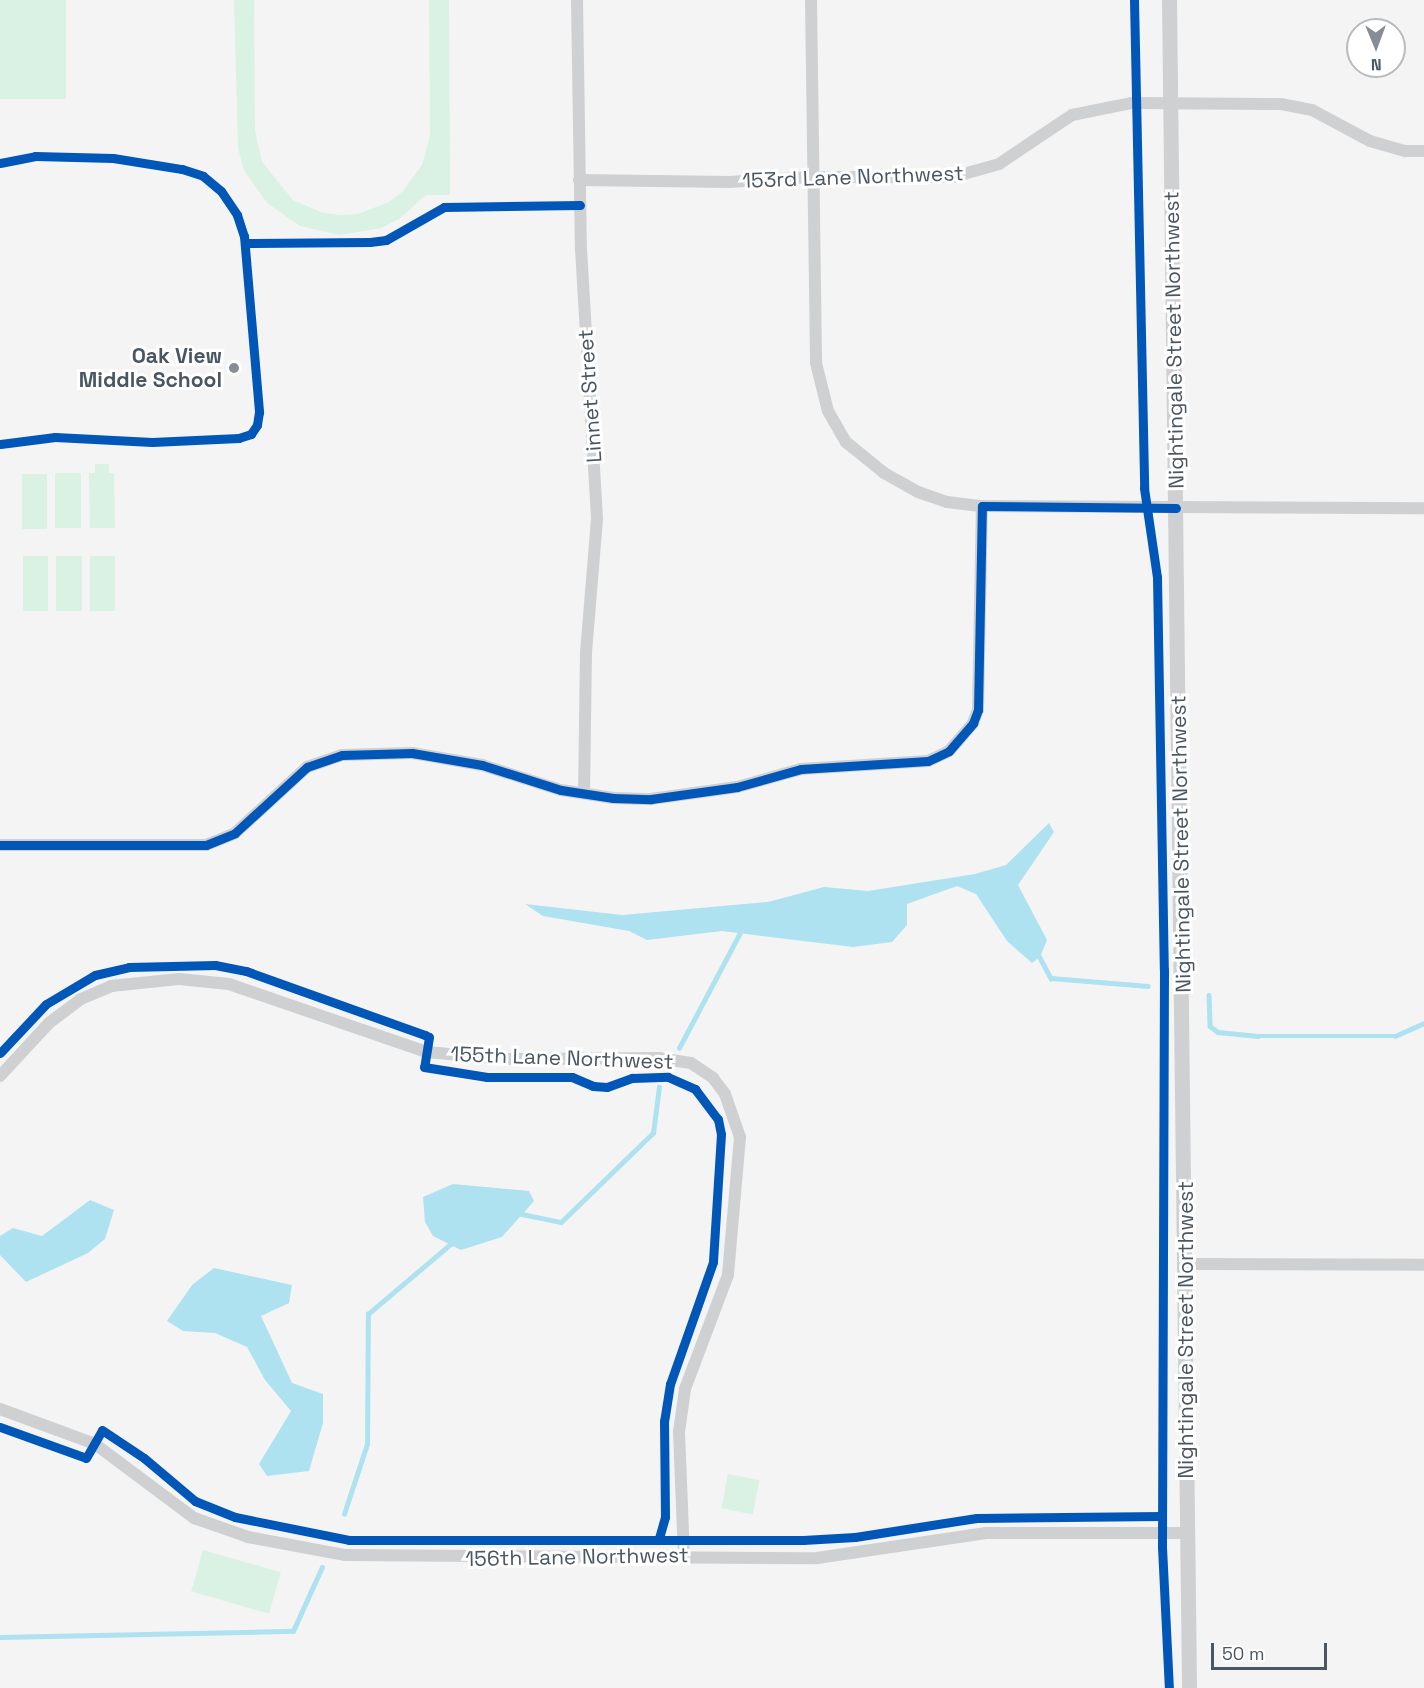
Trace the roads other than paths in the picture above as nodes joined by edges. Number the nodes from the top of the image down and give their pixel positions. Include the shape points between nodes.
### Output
1 (577, 0) edge
2 (811, 0) edge
3 (1169, 0) edge
4 (1171, 103) junction
5 (1424, 151) edge
6 (810, 177) junction
7 (579, 180) junction
8 (982, 507) junction
9 (1176, 508) junction
10 (1424, 508) edge
11 (584, 791) junction
12 (0, 845) edge
13 (0, 1076) edge
14 (1186, 1264) junction
15 (1424, 1265) edge
16 (0, 1410) edge
17 (1188, 1533) junction
18 (684, 1555) junction
19 (1189, 1688) edge

1 - 7 street, Linnet Street
2 - 6 street
3 - 4 street, Nightingale Street Northwest
4 - 5 street, 153rd Lane Northwest via 1281,104 1312,110 1370,141 1406,151
4 - 6 street, 153rd Lane Northwest via 1116,104 1072,115 999,164 953,177
4 - 9 street, Nightingale Street Northwest
6 - 7 street, 153rd Lane Northwest via 729,182
6 - 8 street via 816,363 828,411 846,442 884,473 947,502
7 - 11 street, Linnet Street via 597,519 586,652
8 - 9 street
8 - 11 street via 978,710 949,751 928,761 801,769 697,794 613,798
9 - 10 street
9 - 14 street, Nightingale Street Northwest
11 - 12 street via 561,790 482,765 412,753 342,755 307,767 235,833 206,844
13 - 18 street, 155th Lane Northwest via 49,1023 81,999 111,986 178,979 229,984 427,1052 504,1059 659,1058 691,1063 701,1070 726,1094 740,1137 728,1275 684,1400 679,1432
14 - 15 street
14 - 17 street, Nightingale Street Northwest
16 - 18 street, 156th Lane Northwest via 95,1444 194,1518 238,1534 306,1550 417,1558
17 - 18 street, 156th Lane Northwest via 986,1533 817,1558
17 - 19 street, Nightingale Street Northwest

